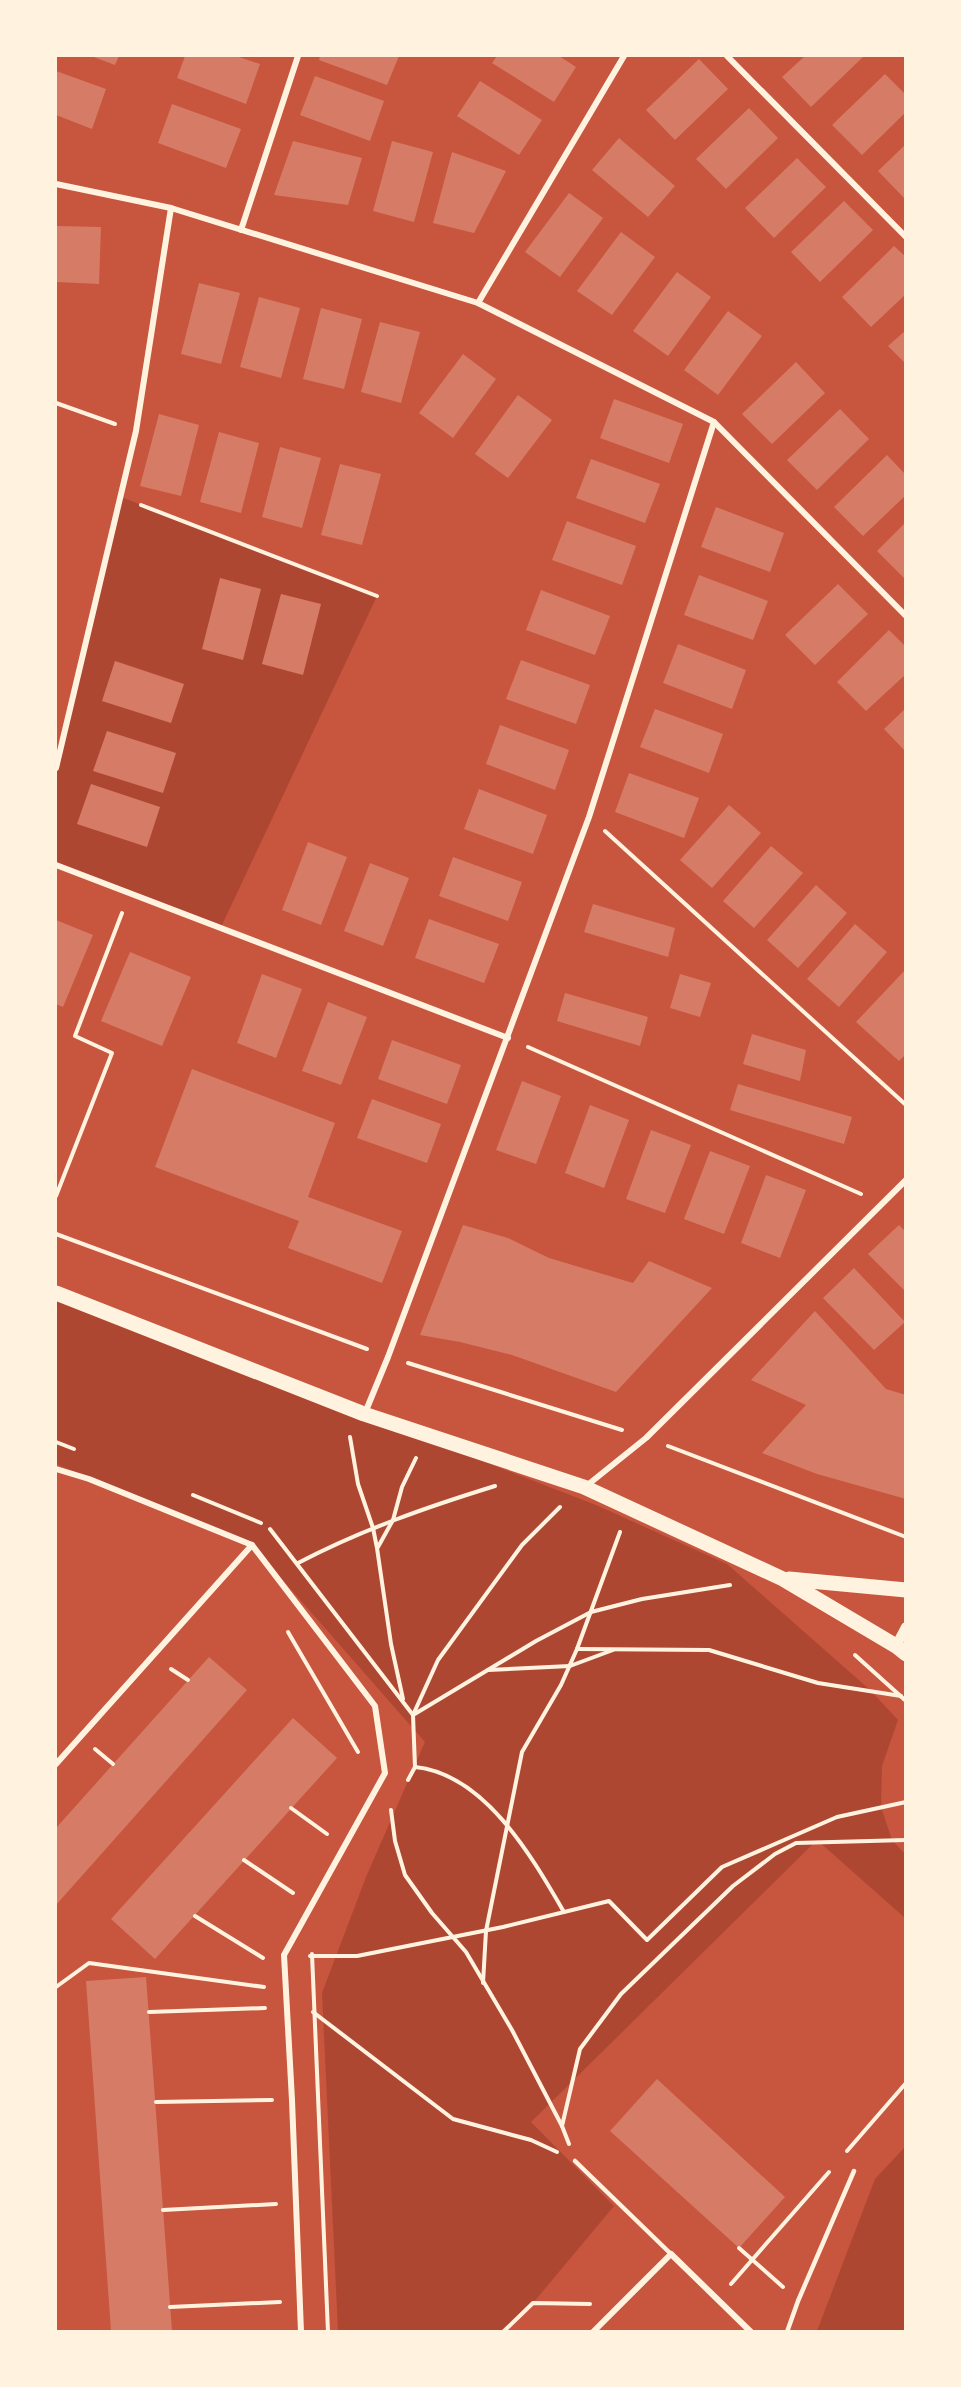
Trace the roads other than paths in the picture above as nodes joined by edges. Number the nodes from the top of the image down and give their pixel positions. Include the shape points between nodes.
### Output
1 (298, 56) edge
2 (624, 56) edge
3 (727, 56) edge
4 (56, 184) edge
5 (171, 208) junction
6 (241, 230) junction
7 (906, 237) edge
8 (478, 303) junction
9 (714, 422) junction
10 (906, 616) edge
11 (56, 768) edge
12 (56, 865) edge
13 (508, 1038) junction
14 (906, 1180) edge
15 (56, 1293) edge
16 (364, 1414) junction
17 (56, 1469) edge
18 (584, 1487) junction
19 (252, 1545) junction
20 (783, 1579) junction
21 (906, 1590) edge
22 (906, 1628) edge
23 (901, 1650) edge
24 (56, 1764) edge
25 (575, 2161) road end
26 (854, 2171) dead end
27 (671, 2254) junction
28 (301, 2331) edge
29 (593, 2331) edge
30 (751, 2331) edge
31 (788, 2331) edge

1 - 6 street
2 - 8 street
3 - 7 street
4 - 5 street
5 - 6 street
5 - 11 street via 136,431
6 - 8 street
8 - 9 street
9 - 10 street
9 - 13 street via 589,817
12 - 13 street
13 - 16 street
14 - 18 street via 646,1438
15 - 16 main road
16 - 18 main road
17 - 19 street
18 - 20 main road
19 - 24 street
19 - 28 street via 375,1707 385,1773 284,1955
20 - 21 main road
20 - 23 main road
22 - 23 street
25 - 27 lane
26 - 31 lane
27 - 29 street
27 - 30 street

